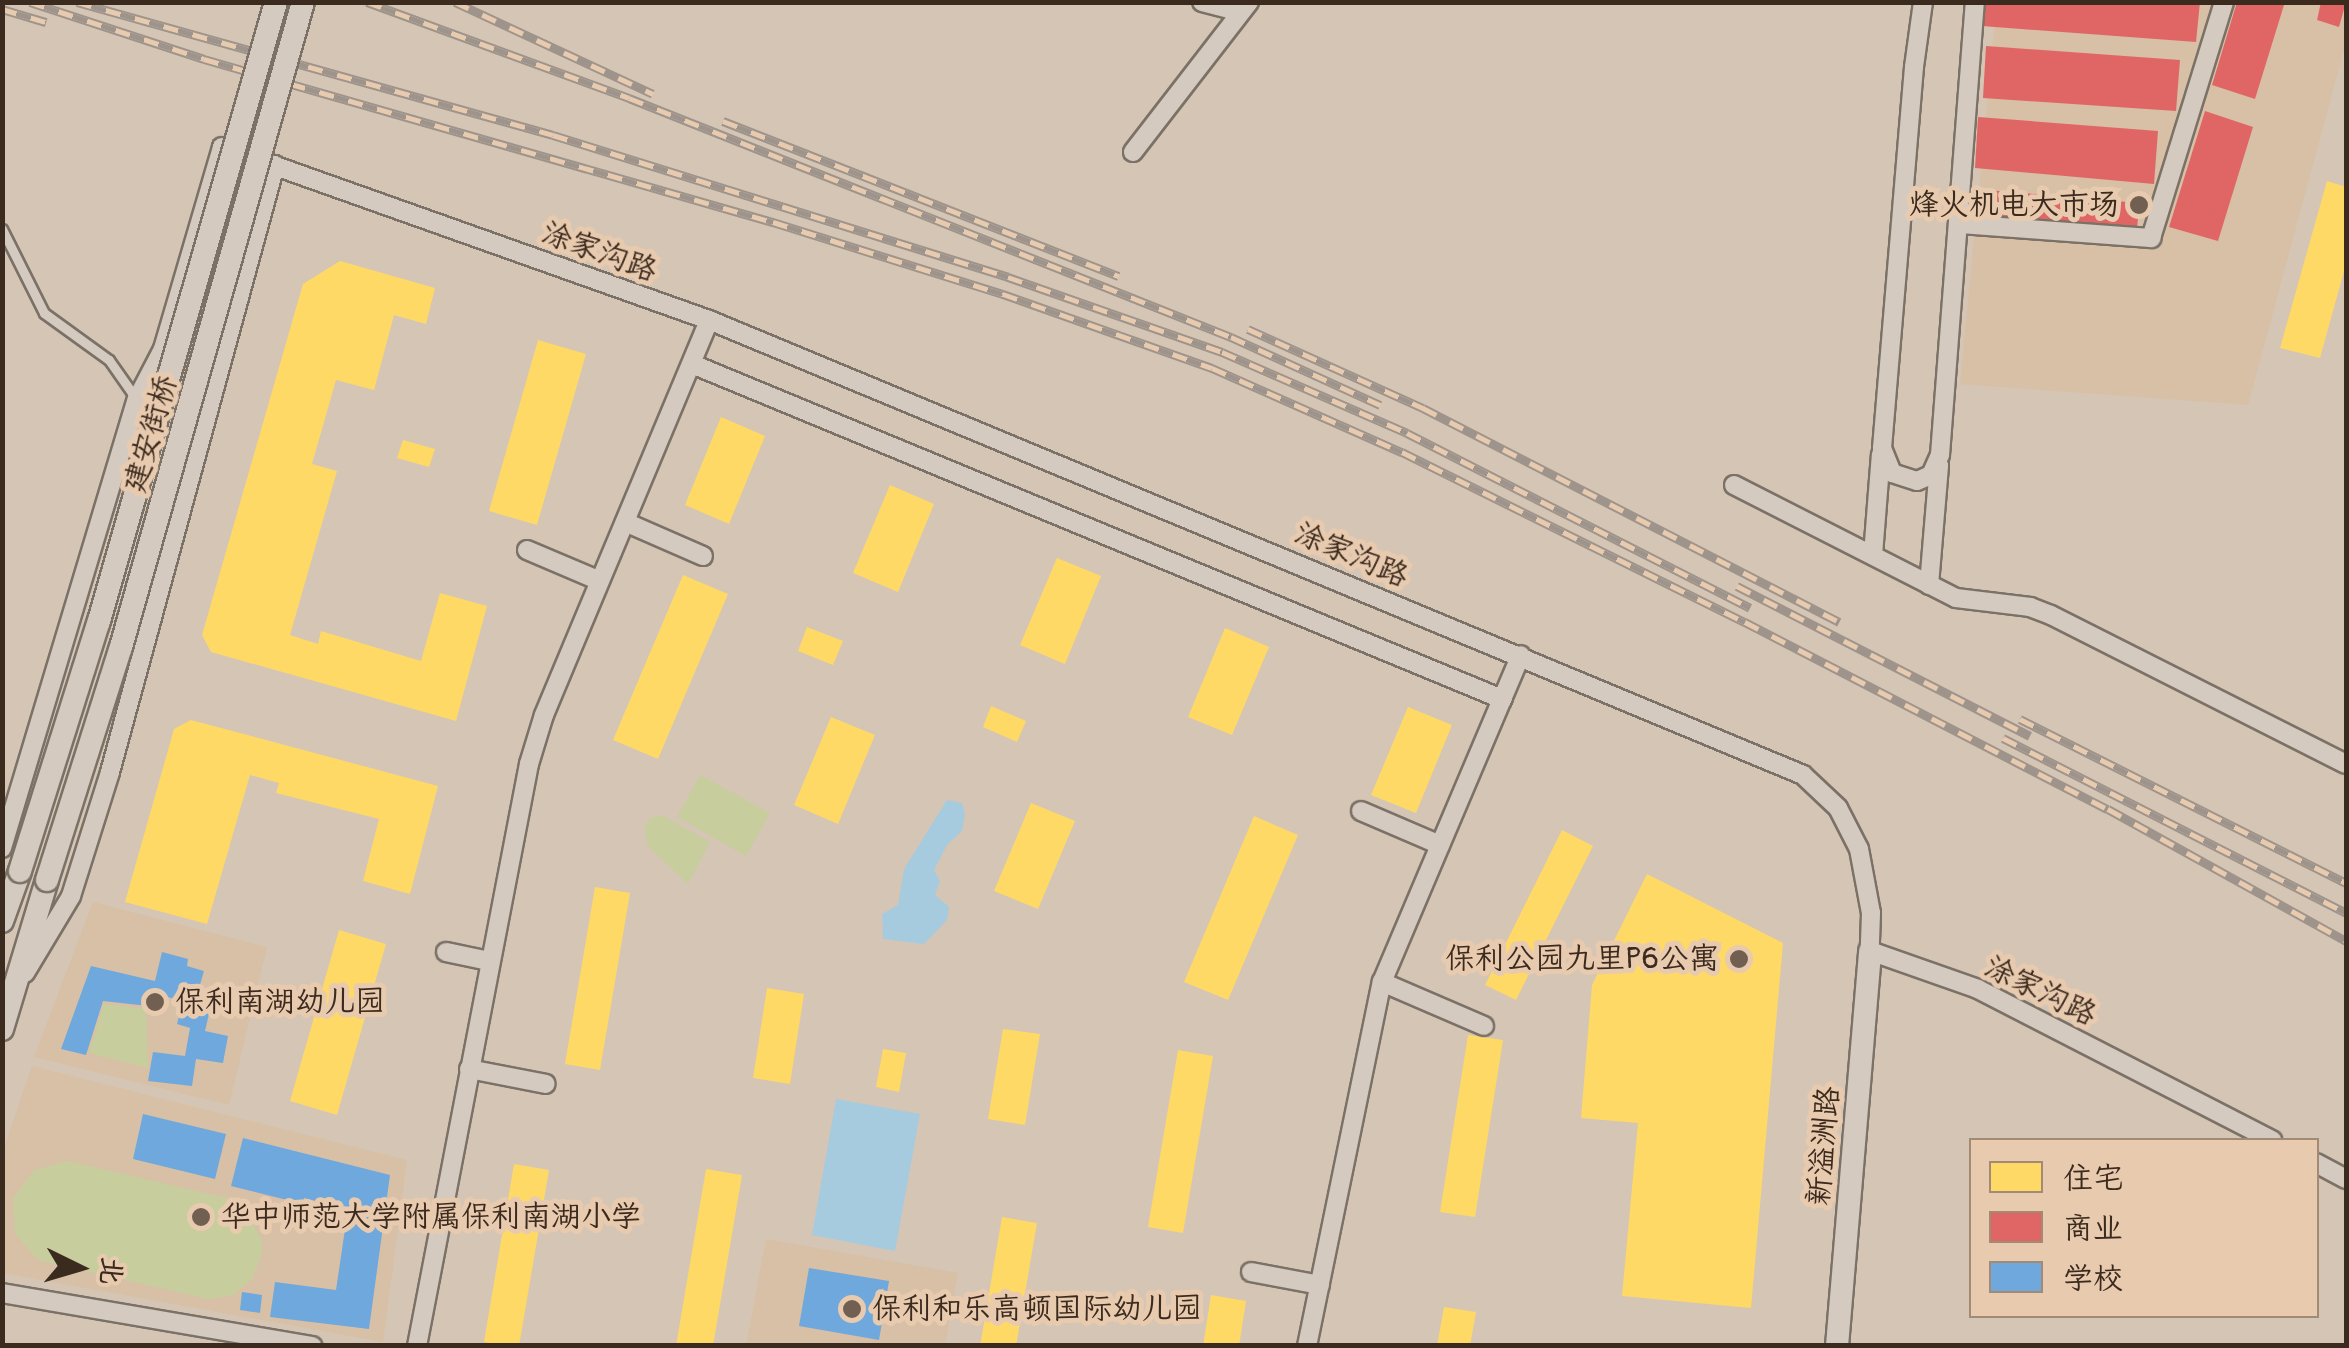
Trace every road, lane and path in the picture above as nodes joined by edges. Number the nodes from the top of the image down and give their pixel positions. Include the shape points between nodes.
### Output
1 (276, 2) edge
2 (303, 2) edge
3 (1202, 2) edge
4 (1923, 2) edge
5 (1975, 2) edge
6 (2224, 2) edge
7 (1245, 8) edge
8 (1133, 152) dead end
9 (275, 164) junction
10 (1959, 224) junction
11 (2, 229) edge
12 (709, 320) junction
13 (692, 364) junction
14 (137, 400) junction
15 (1882, 448) junction
16 (1940, 455) junction
17 (1734, 485) dead end
18 (625, 522) junction
19 (527, 550) dead end
20 (1873, 554) junction
21 (702, 556) dead end
22 (600, 582) junction
23 (1929, 584) junction
24 (1520, 655) junction
25 (1502, 699) junction
26 (2346, 764) edge
27 (1361, 812) dead end
28 (1440, 845) junction
29 (2, 848) edge
30 (2, 921) edge
31 (1870, 950) junction
32 (446, 952) dead end
33 (489, 960) junction
34 (19, 981) junction
35 (1382, 982) junction
36 (1484, 1026) dead end
37 (2, 1028) edge
38 (469, 1069) junction
39 (546, 1084) dead end
40 (2268, 1138) edge
41 (2319, 1165) edge
42 (2346, 1179) edge
43 (1251, 1272) dead end
44 (1320, 1285) junction
45 (2, 1293) edge
46 (313, 1346) edge
47 (417, 1346) edge
48 (1308, 1346) edge
49 (1837, 1346) edge

1 - 30 main road, 建安街桥, bridge via 110,584
2 - 34 main road, 建安街桥, bridge
3 - 7 street
4 - 15 street
5 - 10 street
6 - 10 street via 2151,238
7 - 8 street
9 - 12 street, 涂家沟路
9 - 14 street, 涂家沟路 via 222,147 163,349
9 - 34 street via 72,896
10 - 16 street
11 - 14 lane via 44,313 109,360
12 - 13 street
12 - 24 street, 涂家沟路
13 - 18 street
13 - 25 street
14 - 29 street
15 - 16 street via 1884,463 1903,480 1930,475
15 - 20 street
16 - 23 street
17 - 20 street
18 - 21 street
18 - 22 street
19 - 22 street
20 - 23 street
22 - 33 street via 528,764
23 - 26 street via 1956,598 2051,615
24 - 25 street
24 - 31 street, 涂家沟路 via 1803,775 1824,790 1859,850 1871,912
25 - 28 street
27 - 28 street
28 - 35 street
31 - 40 street, 涂家沟路 via 1978,989
31 - 49 main road, 新溢洲路
32 - 33 street
33 - 38 street
34 - 37 main road, 建安街桥
35 - 36 street
35 - 44 street
38 - 39 street
38 - 47 street
41 - 42 street
43 - 44 street
44 - 48 street
45 - 46 street

